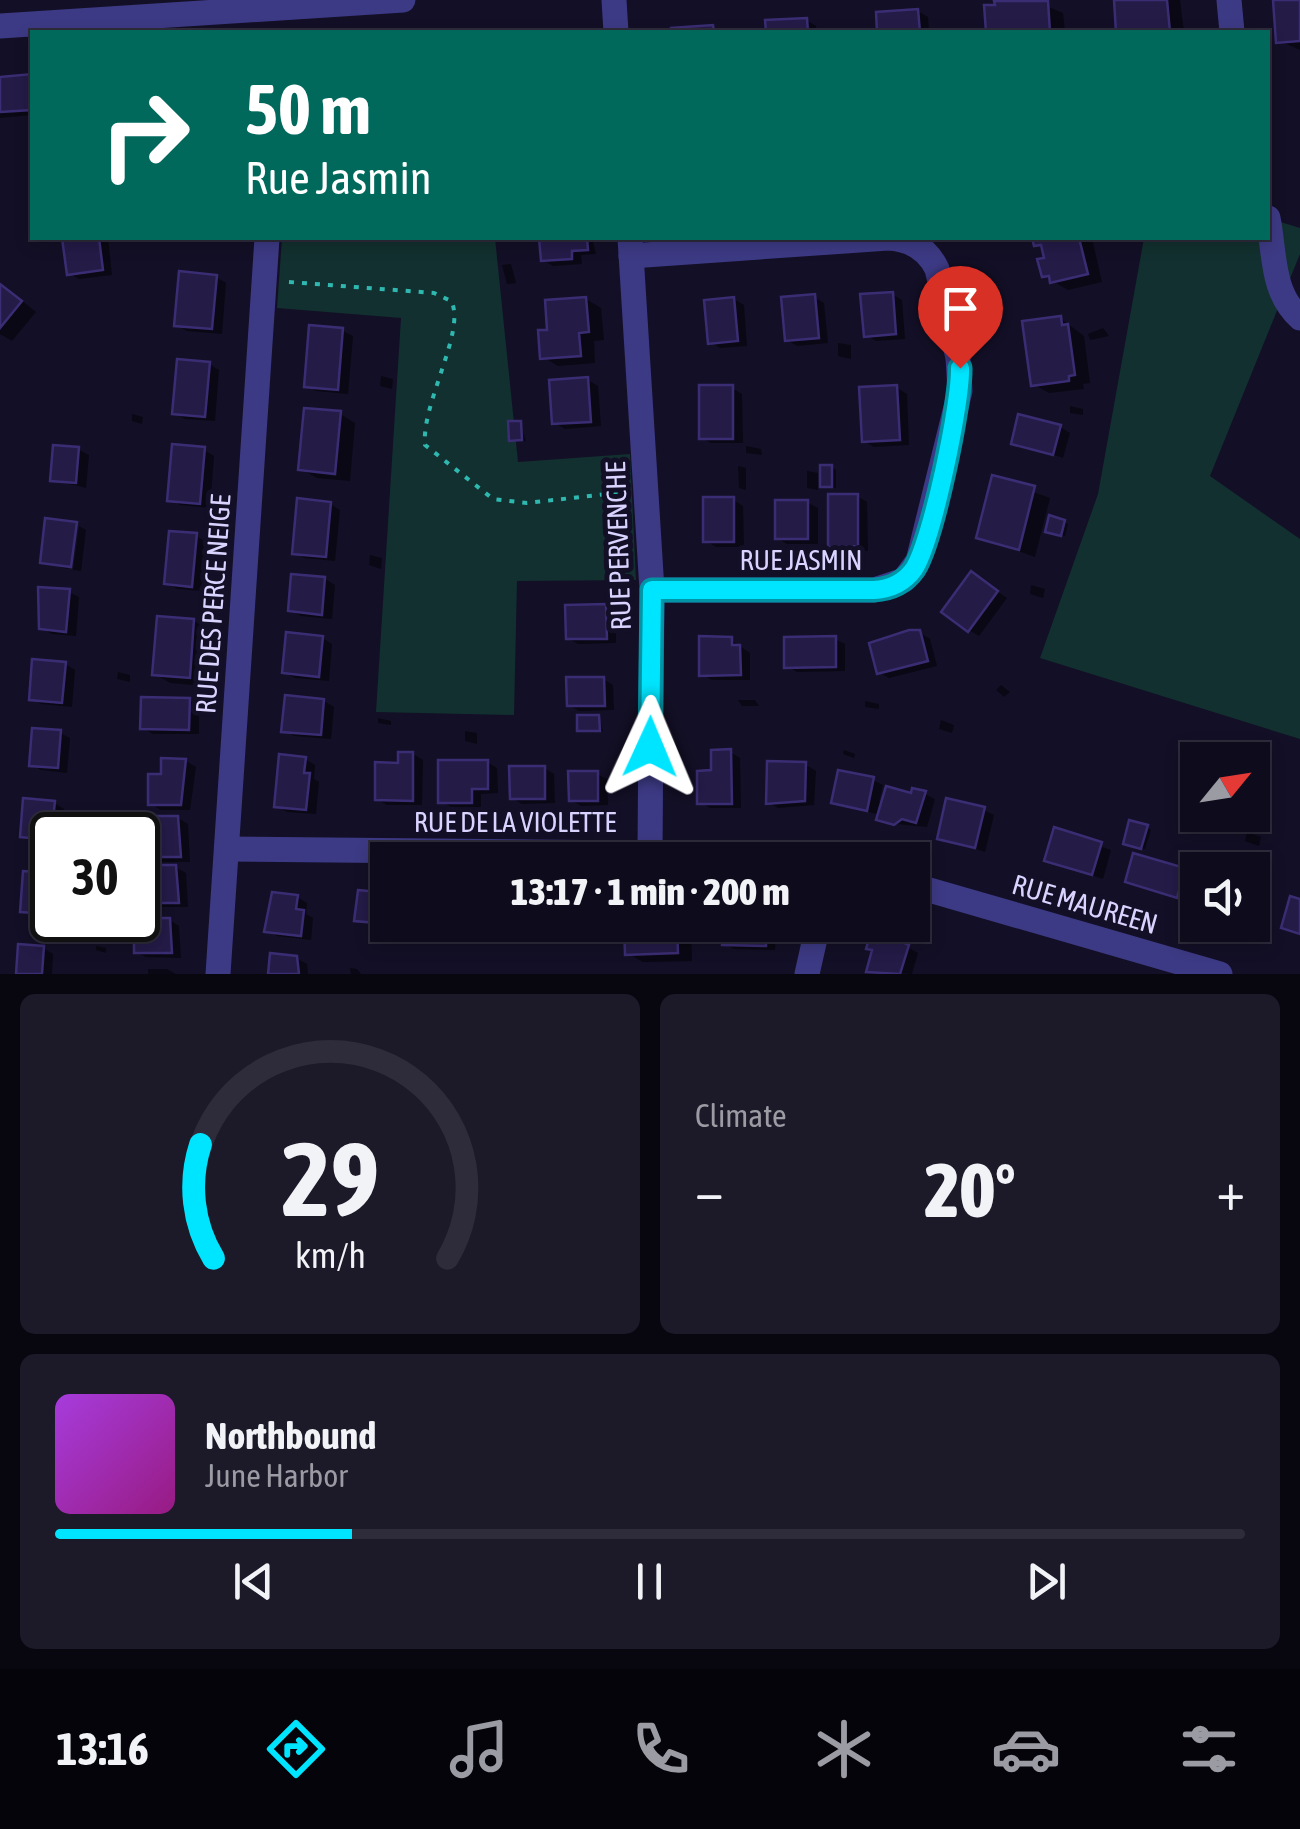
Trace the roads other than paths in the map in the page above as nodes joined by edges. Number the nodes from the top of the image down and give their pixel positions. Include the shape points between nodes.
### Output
1 (403, 0) edge
2 (614, 0) edge
3 (1229, 0) edge
4 (279, 21) edge
5 (0, 26) edge
6 (616, 30) edge
7 (1232, 30) edge
8 (1270, 236) edge
9 (267, 240) edge
10 (869, 240) edge
11 (905, 240) edge
12 (630, 247) edge
13 (1300, 318) edge
14 (652, 590) junction
15 (650, 842) edge
16 (227, 849) junction
17 (370, 850) edge
18 (930, 891) edge
19 (814, 942) edge
20 (218, 974) edge
21 (807, 974) edge
22 (1220, 974) edge

1 - 4 street
2 - 6 street
3 - 7 street
4 - 5 street
8 - 13 street via 1274,273
9 - 16 street, RUE DES PERCE NEIGE
10 - 12 street, RUE JASMIN
11 - 14 street, RUE JASMIN via 924,250 937,269 960,368 921,553 904,580 874,590
12 - 14 street, RUE PERVENCHE
14 - 15 street, RUE PERVENCHE
16 - 17 street, RUE DE LA VIOLETTE
16 - 20 street, RUE DES PERCE NEIGE
18 - 22 street, RUE MAUREEN
19 - 21 street

